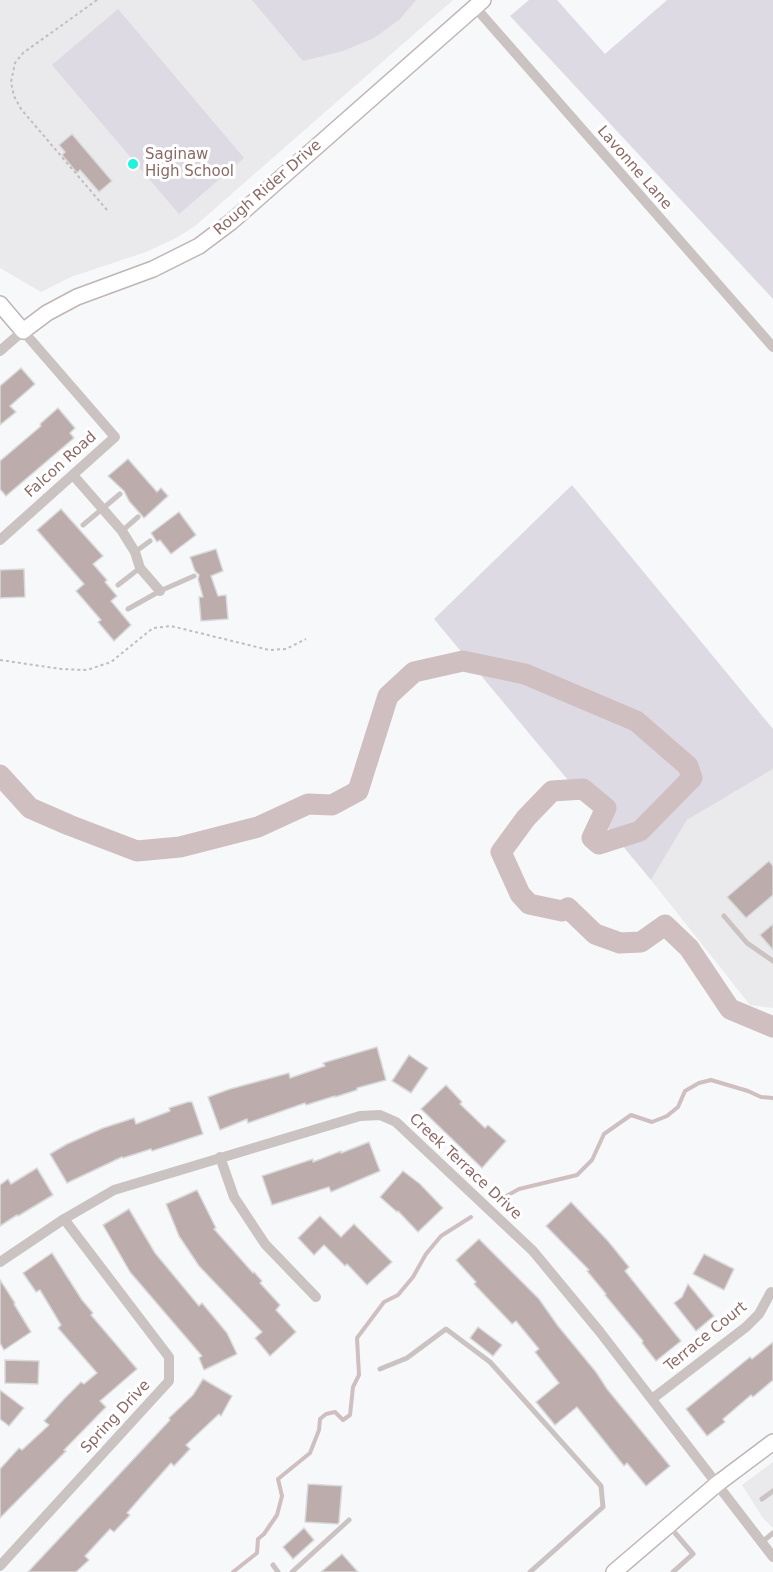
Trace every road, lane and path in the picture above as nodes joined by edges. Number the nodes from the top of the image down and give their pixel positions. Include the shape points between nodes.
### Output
1 (97, 0) edge
2 (479, 3) edge
3 (107, 210) dead end
4 (0, 304) edge
5 (23, 331) junction
6 (773, 347) edge
7 (0, 351) edge
8 (73, 475) junction
9 (120, 494) dead end
10 (103, 508) junction
11 (138, 517) dead end
12 (82, 525) dead end
13 (122, 531) junction
14 (0, 540) edge
15 (150, 541) dead end
16 (135, 552) junction
17 (140, 568) junction
18 (194, 576) dead end
19 (118, 585) dead end
20 (160, 591) junction
21 (128, 609) dead end
22 (306, 639) dead end
23 (0, 660) edge
24 (724, 916) dead end
25 (773, 960) edge
26 (220, 1157) junction
27 (64, 1219) junction
28 (0, 1262) edge
29 (771, 1292) dead end
30 (316, 1297) dead end
31 (380, 1369) dead end
32 (652, 1399) junction
33 (773, 1442) edge
34 (717, 1484) junction
35 (773, 1491) edge
36 (762, 1499) dead end
37 (349, 1520) dead end
38 (668, 1525) junction
39 (773, 1533) edge
40 (761, 1543) junction
41 (773, 1557) edge
42 (273, 1565) dead end
43 (0, 1566) edge
44 (278, 1572) edge
45 (292, 1572) edge
46 (530, 1572) edge
47 (614, 1572) edge
48 (673, 1572) edge

1 - 3 path via 23,53 15,63 11,82 17,103
2 - 5 street, Rough Rider Drive via 215,235 168,263 77,297
2 - 6 street, Lavonne Lane
4 - 5 street
5 - 7 street
5 - 8 street, Falcon Road via 115,437
8 - 10 street
8 - 14 street, Falcon Road
9 - 10 lane
10 - 12 lane
10 - 13 street
11 - 13 lane
13 - 16 street
15 - 16 lane
16 - 17 street
17 - 19 lane
17 - 20 street
18 - 20 lane
20 - 21 lane
22 - 23 path via 286,649 269,650 171,626 153,628 111,662 87,670
24 - 25 lane via 747,943
26 - 27 street, Creek Terrace Drive via 114,1190
26 - 30 street via 234,1197 266,1244
26 - 32 street, Creek Terrace Drive via 360,1116 380,1115 396,1122 533,1251
27 - 28 street, Creek Terrace Drive
27 - 43 street, Spring Drive via 169,1357 170,1381
29 - 32 street, Terrace Court via 759,1314 746,1327
31 - 46 lane via 407,1358 446,1329 490,1362 601,1486 603,1507
32 - 34 street, Creek Terrace Drive
33 - 34 street
34 - 38 street
34 - 40 street, Creek Terrace Drive
35 - 36 lane
37 - 45 lane
38 - 47 street
38 - 48 lane via 693,1554
39 - 40 lane
40 - 41 street, Creek Terrace Drive
42 - 44 lane

